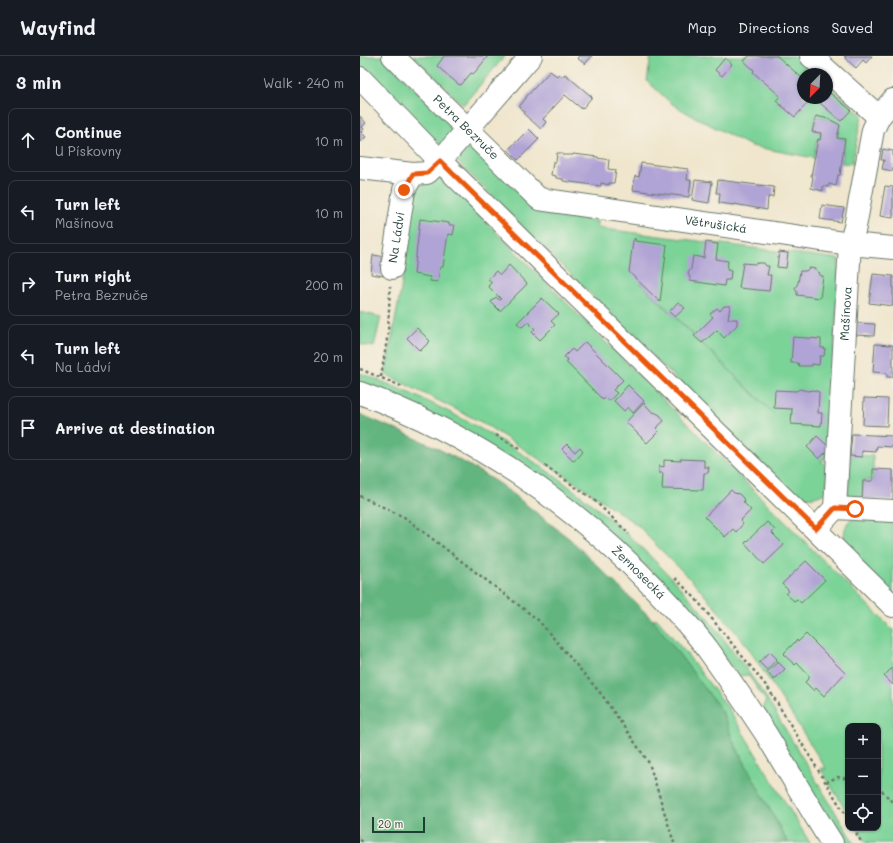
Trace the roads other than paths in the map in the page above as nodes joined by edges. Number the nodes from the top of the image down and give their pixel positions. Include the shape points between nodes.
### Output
1 (393, 56) edge
2 (530, 56) edge
3 (810, 56) edge
4 (360, 78) edge
5 (893, 100) edge
6 (879, 117) junction
7 (467, 130) junction
8 (440, 161) junction
9 (360, 168) edge
10 (413, 174) junction
11 (539, 199) joint
12 (850, 244) junction
13 (893, 248) edge
14 (392, 268) road end
15 (360, 393) edge
16 (835, 508) junction
17 (893, 511) edge
18 (816, 529) junction
19 (893, 606) edge
20 (832, 843) edge

1 - 7 street, Petra Bezruče
2 - 7 street
3 - 6 street
4 - 8 street
5 - 6 street, Mašínova
6 - 12 street, Mašínova via 873,130
7 - 8 street
7 - 11 street, Petra Bezruče
8 - 10 street via 427,173
8 - 18 street
9 - 10 street
10 - 14 street, Na Ládví via 404,190
11 - 12 street, Větrušická
12 - 13 street, Větrušická
12 - 16 street, Mašínova
15 - 20 street, Žernosecká via 423,419 494,458 578,518 633,565 706,647 758,722
16 - 17 street
16 - 18 street
18 - 19 street

